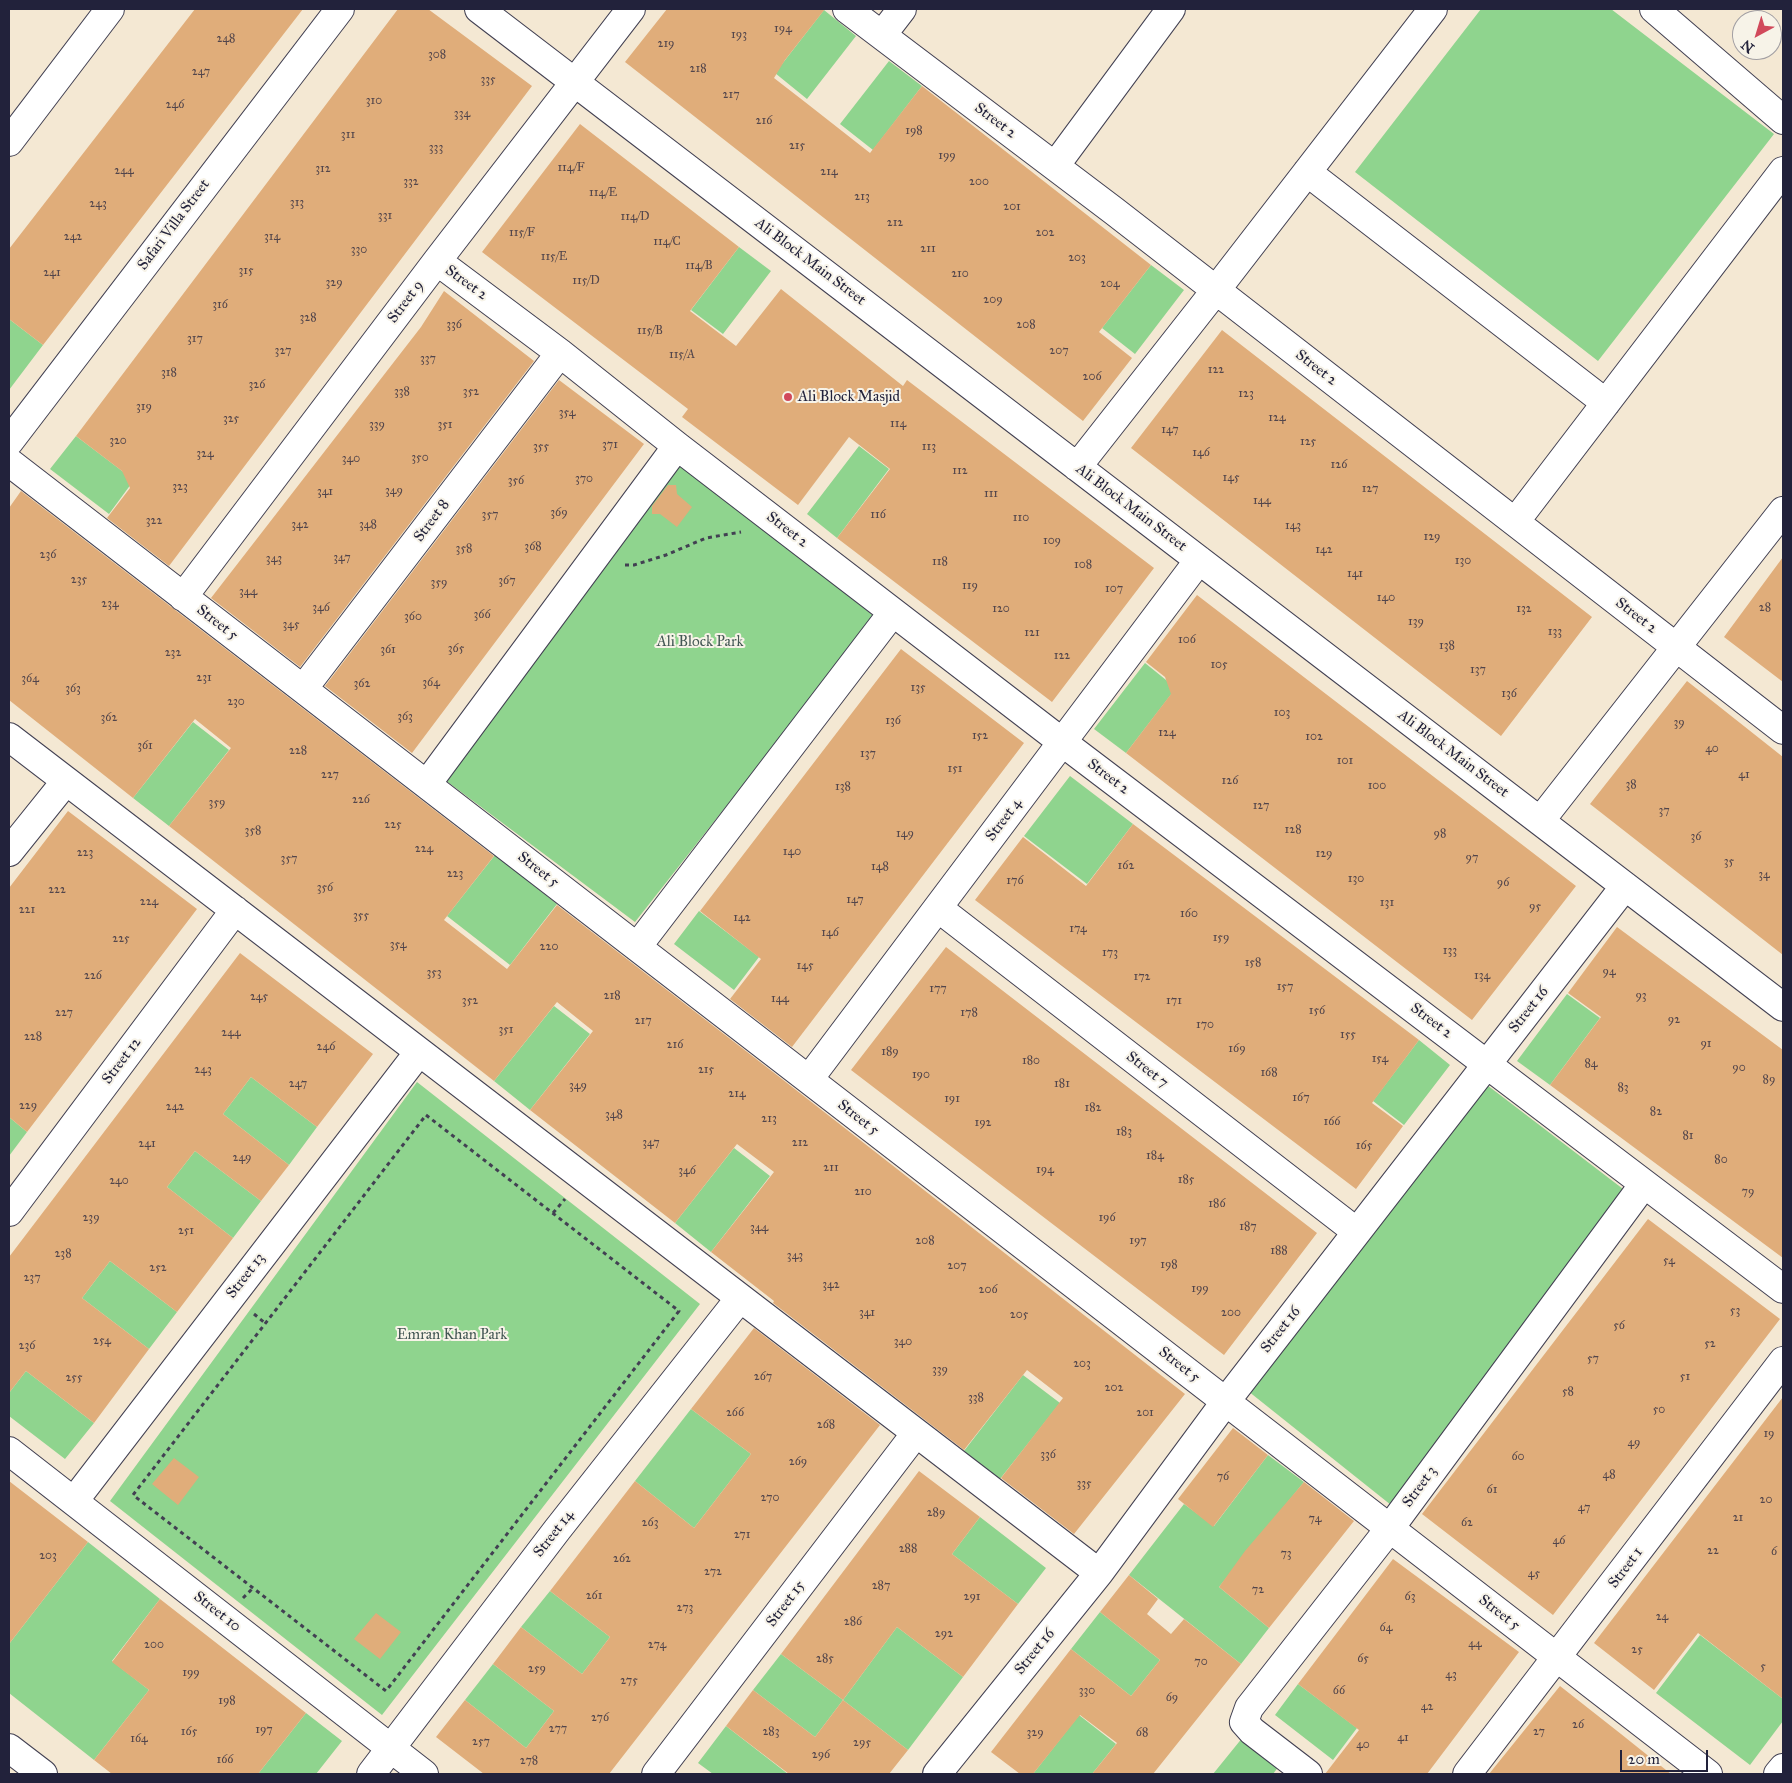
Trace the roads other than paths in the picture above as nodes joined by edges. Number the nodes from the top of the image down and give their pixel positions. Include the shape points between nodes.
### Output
1 (110, 9) edge
2 (340, 9) edge
3 (479, 9) edge
4 (631, 9) edge
5 (847, 9) edge
6 (902, 9) edge
7 (1171, 9) edge
8 (1433, 9) edge
9 (1654, 9) edge
10 (882, 35) junction
11 (574, 82) junction
12 (1783, 120) edge
13 (9, 142) edge
14 (1055, 166) junction
15 (1783, 170) edge
16 (1307, 172) junction
17 (436, 261) junction
18 (1216, 290) junction
19 (560, 352) junction
20 (1606, 402) junction
21 (9, 442) edge
22 (678, 446) junction
23 (9, 462) edge
24 (1077, 466) junction
25 (1783, 511) edge
26 (1515, 522) junction
27 (1199, 560) junction
28 (183, 597) junction
29 (893, 612) junction
30 (1677, 648) junction
31 (303, 689) junction
32 (1783, 730) edge
33 (9, 737) edge
34 (1062, 742) junction
35 (66, 781) junction
36 (427, 784) junction
37 (1540, 821) junction
38 (9, 852) edge
39 (1625, 886) junction
40 (938, 908) junction
41 (235, 910) junction
42 (637, 947) junction
43 (1783, 1008) edge
44 (419, 1052) junction
45 (1488, 1064) junction
46 (809, 1079) junction
47 (1644, 1184) junction
48 (9, 1212) edge
49 (1357, 1232) junction
50 (1783, 1289) edge
51 (740, 1298) junction
52 (1783, 1361) edge
53 (1226, 1401) junction
54 (916, 1433) junction
55 (9, 1451) edge
56 (74, 1501) junction
57 (1390, 1528) junction
58 (1099, 1573) junction
59 (1557, 1658) junction
60 (9, 1748) edge
61 (390, 1748) junction
62 (1783, 1768) edge
63 (947, 1770) edge
64 (43, 1774) edge
65 (371, 1774) edge
66 (424, 1774) edge
67 (656, 1774) edge
68 (1308, 1774) edge
69 (1467, 1774) edge
70 (1708, 1774) edge
71 (1778, 1774) edge

1 - 13 street
2 - 21 street, Safari Villa Street
3 - 11 street, Ali Block Main Street
4 - 11 street, Street 9
5 - 10 street, Street 2
6 - 10 street
7 - 14 street
8 - 16 street
9 - 12 street
10 - 14 street, Street 2
11 - 17 street, Street 9
11 - 24 street, Ali Block Main Street
14 - 18 street, Street 2
15 - 20 street
16 - 18 street
16 - 20 street
17 - 19 street, Street 2
17 - 28 street, Street 9
18 - 24 street
18 - 26 street, Street 2
19 - 22 street, Street 2
19 - 31 street, Street 8
20 - 26 street
22 - 29 street, Street 2
22 - 36 street
23 - 28 street, Street 5
24 - 27 street, Ali Block Main Street
25 - 30 street
26 - 30 street, Street 2
27 - 34 street, Street 4
27 - 37 street, Ali Block Main Street
28 - 31 street, Street 5
29 - 34 street, Street 2
29 - 42 street
30 - 32 street, Street 2
30 - 37 street
31 - 36 street, Street 5
33 - 35 street
34 - 40 street, Street 4
34 - 45 street, Street 2
35 - 38 street
35 - 41 street
36 - 42 street, Street 5
37 - 39 street, Ali Block Main Street
39 - 43 street, Ali Block Main Street
39 - 45 street, Street 16
40 - 46 street, Street 4
40 - 49 street, Street 7
41 - 44 street
41 - 48 street, Street 12
42 - 46 street, Street 5
44 - 51 street
44 - 56 street, Street 13
45 - 47 street, Street 2
45 - 49 street, Street 16
46 - 53 street, Street 5
47 - 50 street, Street 2
47 - 57 street, Street 3
49 - 53 street, Street 16
51 - 54 street
51 - 61 street, Street 14
52 - 59 street, Street 1
53 - 57 street, Street 5
53 - 58 street, Street 16
54 - 58 street
54 - 67 street, Street 15
55 - 56 street, Street 10
56 - 61 street, Street 10
57 - 59 street, Street 5
57 - 68 street, Street 3 via 1249,1708 1244,1722
58 - 63 street, Street 16
59 - 69 street, Street 1
59 - 70 street, Street 5
60 - 64 street
61 - 65 street, Street 14
61 - 66 street, Street 10
62 - 71 street

